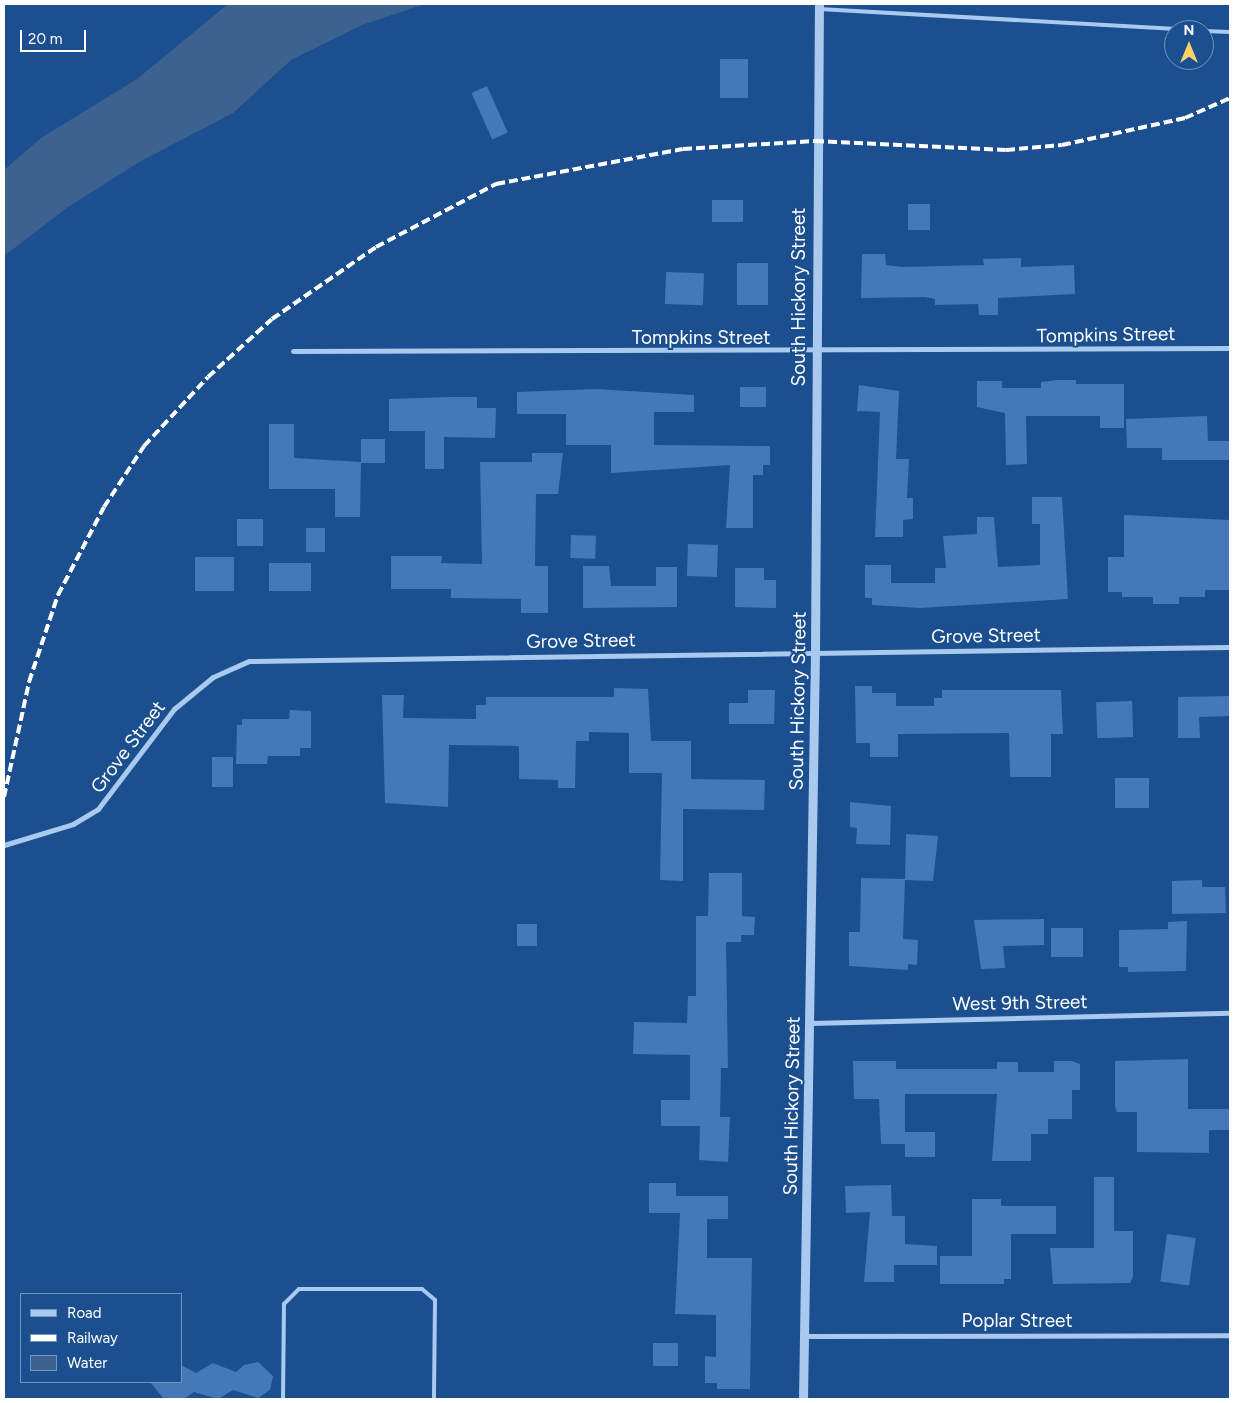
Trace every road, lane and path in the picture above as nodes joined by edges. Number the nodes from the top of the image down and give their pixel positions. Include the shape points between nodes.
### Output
1 (819, 6) edge
2 (1164, 28) edge
3 (1214, 31) edge
4 (1230, 32) edge
5 (1230, 348) edge
6 (292, 351) dead end
7 (816, 353) junction
8 (1230, 647) edge
9 (816, 653) junction
10 (4, 845) edge
11 (1230, 1013) edge
12 (810, 1023) junction
13 (1230, 1335) edge
14 (804, 1336) junction
15 (283, 1399) edge
16 (434, 1399) edge
17 (803, 1399) edge

1 - 2 lane
1 - 7 street, South Hickory Street
3 - 4 lane
5 - 7 street, Tompkins Street
6 - 7 street, Tompkins Street
7 - 9 street, South Hickory Street
8 - 9 street, Grove Street
9 - 10 street, Grove Street via 249,662 213,678 174,709 98,809 73,824
9 - 12 street, South Hickory Street
11 - 12 street, West 9th Street
12 - 14 street, South Hickory Street
13 - 14 street, Poplar Street
14 - 17 street, South Hickory Street
15 - 16 lane via 284,1304 299,1289 422,1289 435,1300

